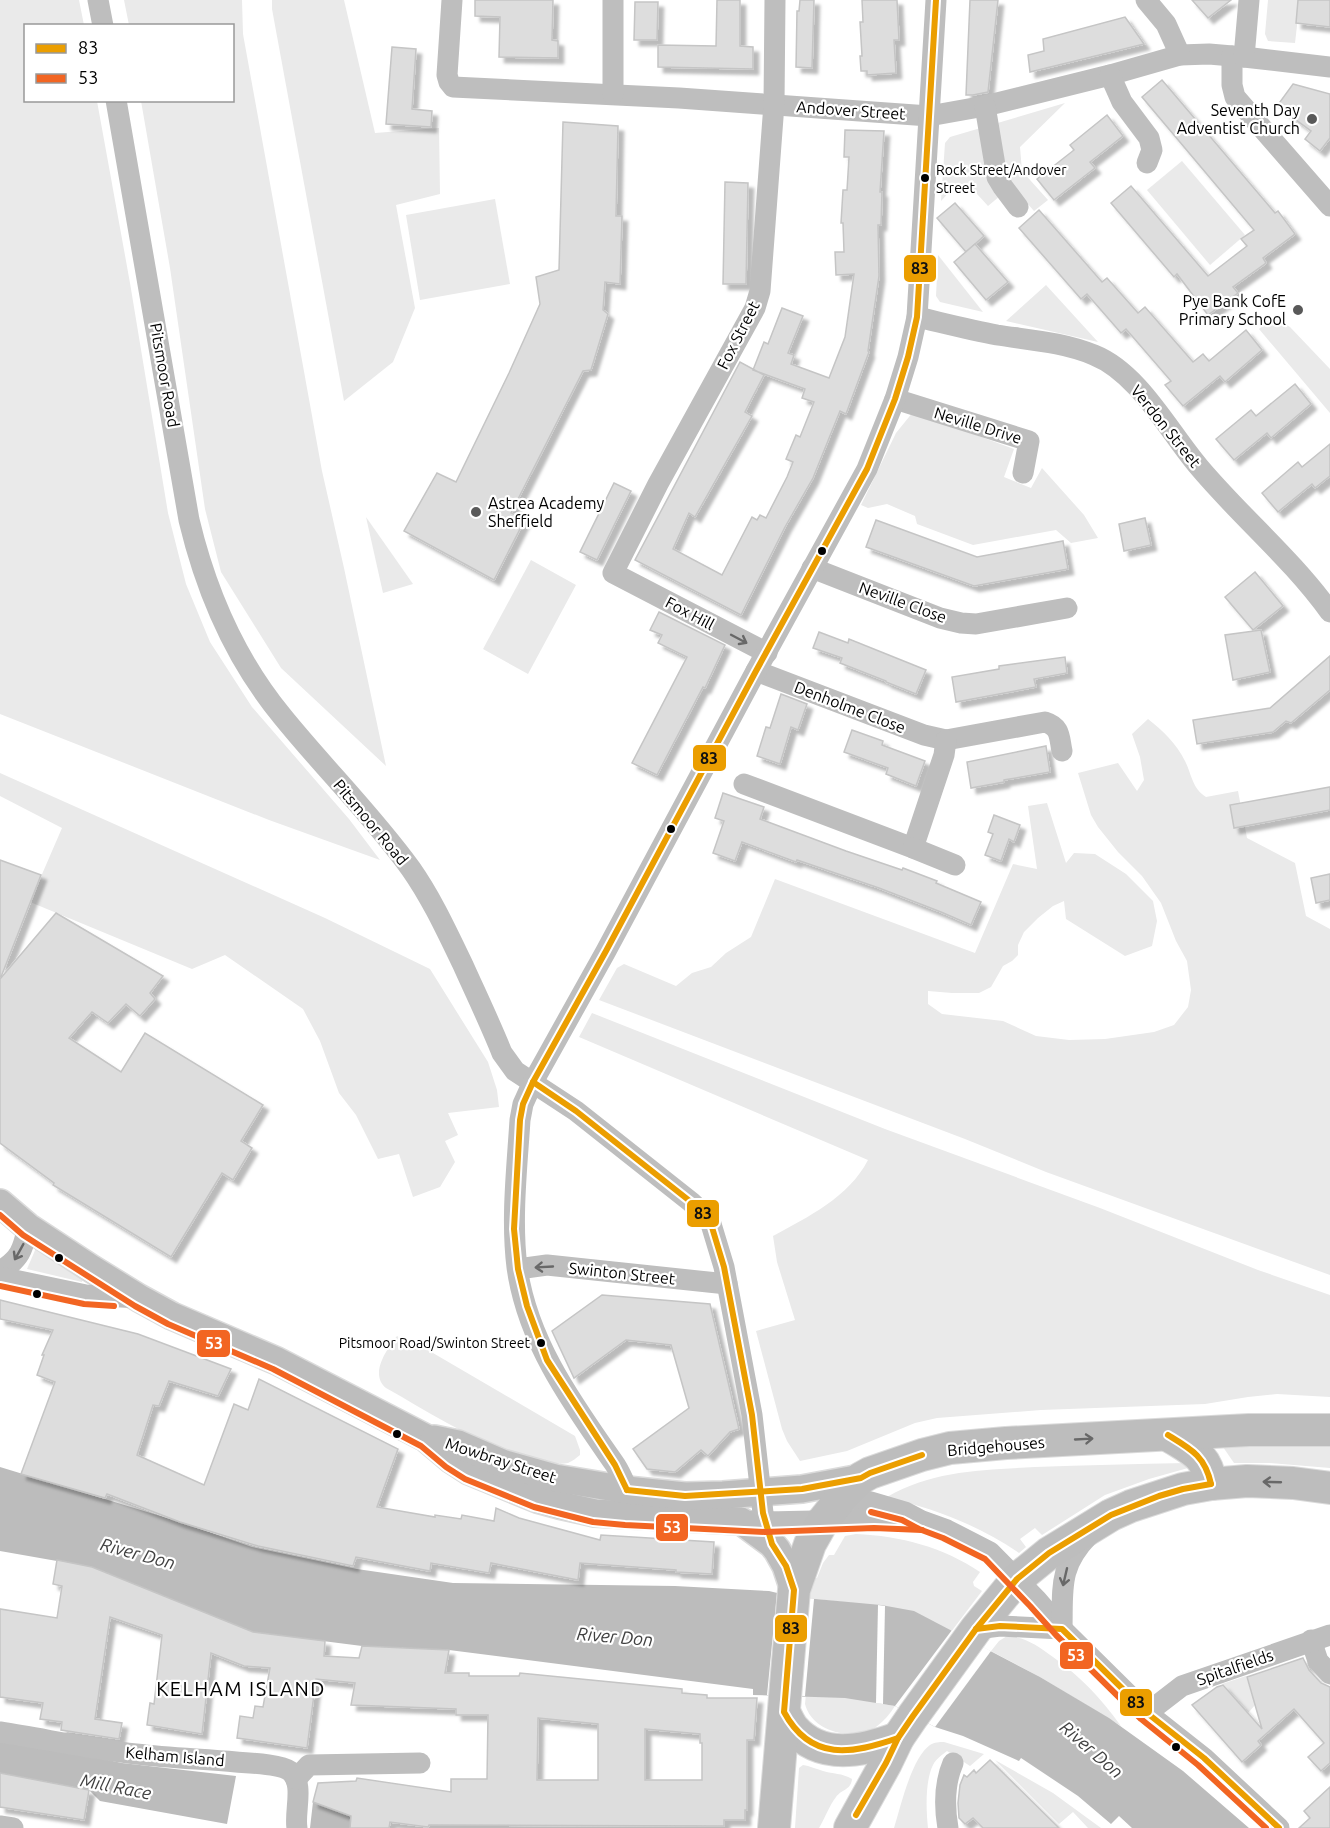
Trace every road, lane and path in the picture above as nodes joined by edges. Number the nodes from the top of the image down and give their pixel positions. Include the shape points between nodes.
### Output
1 (98, 0) edge
2 (452, 0) edge
3 (613, 0) edge
4 (775, 0) edge
5 (936, 0) edge
6 (1146, 0) edge
7 (1249, 0) edge
8 (103, 24) edge
9 (1179, 55) junction
10 (1238, 56) junction
11 (1330, 67) edge
12 (1110, 75) junction
13 (613, 94) junction
14 (116, 102) edge
15 (774, 104) junction
16 (986, 106) junction
17 (929, 116) junction
18 (1147, 163) dead end
19 (1330, 206) edge
20 (1018, 207) dead end
21 (917, 317) junction
22 (895, 399) junction
23 (1023, 473) dead end
24 (813, 568) junction
25 (613, 573) joint
26 (1067, 608) dead end
27 (1330, 612) edge
28 (761, 662) junction
29 (946, 740) junction
30 (1062, 751) dead end
31 (744, 784) dead end
32 (913, 848) junction
33 (955, 865) dead end
34 (533, 1082) junction
35 (0, 1203) edge
36 (28, 1227) junction
37 (518, 1269) junction
38 (0, 1271) edge
39 (0, 1277) edge
40 (727, 1284) junction
41 (139, 1298) junction
42 (1330, 1430) edge
43 (1168, 1435) junction
44 (426, 1438) junction
45 (1211, 1484) junction
46 (852, 1487) junction
47 (1330, 1488) edge
48 (627, 1490) junction
49 (761, 1493) junction
50 (1111, 1515) junction
51 (648, 1516) junction
52 (823, 1521) junction
53 (922, 1521) junction
54 (760, 1529) junction
55 (1017, 1580) junction
56 (794, 1593) junction
57 (1062, 1629) junction
58 (973, 1634) junction
59 (1321, 1638) edge
60 (1330, 1674) edge
61 (784, 1704) junction
62 (1147, 1713) junction
63 (0, 1732) edge
64 (900, 1735) junction
65 (420, 1763) dead end
66 (953, 1763) dead end
67 (296, 1779) junction
68 (852, 1821) edge
69 (0, 1826) edge
70 (13, 1828) edge
71 (297, 1828) edge
72 (774, 1828) edge
73 (948, 1828) edge
74 (1278, 1828) edge

1 - 8 street
2 - 13 street, Andover Street via 447,75 453,87
3 - 13 street
4 - 15 street, Fox Street
5 - 17 street
6 - 9 street via 1166,24
7 - 10 street
9 - 10 street, Andover Street
9 - 12 street, Andover Street
10 - 11 street, Andover Street
10 - 19 street via 1232,85 1235,98
12 - 16 street, Andover Street
12 - 18 street via 1122,102 1149,138 1152,150
13 - 15 street, Andover Street
14 - 34 street, Pitsmoor Road via 189,520 211,593 239,653 280,715 405,861 429,896 502,1053 515,1071
15 - 17 street, Andover Street
15 - 25 street, Fox Street via 760,291 755,308
16 - 17 street, Andover Street
16 - 20 street via 997,177
17 - 21 street
21 - 22 street
21 - 27 street, Verdon Street via 1068,346 1097,356 1124,374 1198,466 1287,559
22 - 23 street, Neville Drive via 1029,441
22 - 24 street via 867,469
24 - 26 street, Neville Close via 961,623 976,624
24 - 28 street
25 -> 28 street, Fox Hill
28 - 29 street, Denholme Close via 924,735
28 - 34 street
29 - 30 street, Denholme Close via 1045,722 1054,725
29 - 32 street
31 - 32 street
32 - 33 street
34 - 37 street via 520,1120 514,1229
34 - 40 street, Pitsmoor Road via 576,1111 707,1217
35 - 36 main road
36 -> 38 street via 19,1256
36 - 41 main road
40 -> 37 street, Swinton Street via 547,1265
37 - 48 street via 547,1360 619,1471
39 - 41 street, Mowbray Street via 86,1295
40 - 49 street, Pitsmoor Road via 752,1415
41 - 44 main road, Mowbray Street via 171,1316 277,1361
42 - 43 highway, Bridgehouses
43 - 45 highway via 1207,1465
46 -> 43 highway, Bridgehouses via 870,1473 950,1448
44 - 48 main road, Mowbray Street via 458,1444 502,1463 555,1478
44 - 51 main road, Mowbray Street via 469,1471 537,1499 595,1513
47 -> 45 highway via 1266,1482
45 - 50 highway via 1159,1496
46 - 49 main road, Mowbray Street
46 - 52 highway, Bridgehouses
46 - 53 street
48 - 49 main road, Mowbray Street via 685,1496
48 - 51 street
49 - 54 street, Pitsmoor Road
50 - 55 highway via 1049,1553
50 -> 57 street via 1087,1537 1066,1569
51 - 54 main road, Mowbray Street
52 - 53 street
52 - 54 street
52 - 56 highway, Bridgehouses via 807,1552
53 - 55 street via 990,1552
54 - 56 main road via 786,1566
55 - 57 street
55 - 58 highway
56 - 61 highway, Bridgehouses
57 - 58 street via 1000,1626
57 - 62 street
58 - 64 highway
59 - 60 street via 1318,1661
59 - 62 street, Spitalfields via 1182,1686
61 - 64 highway via 793,1728 825,1749 859,1749
61 - 72 highway, Bridgehouses
62 - 74 street via 1204,1758
63 - 67 street, Kelham Island via 135,1754 280,1767
64 - 68 highway
65 - 67 street via 309,1765
66 - 73 street via 945,1789
67 - 71 street
69 - 70 street

